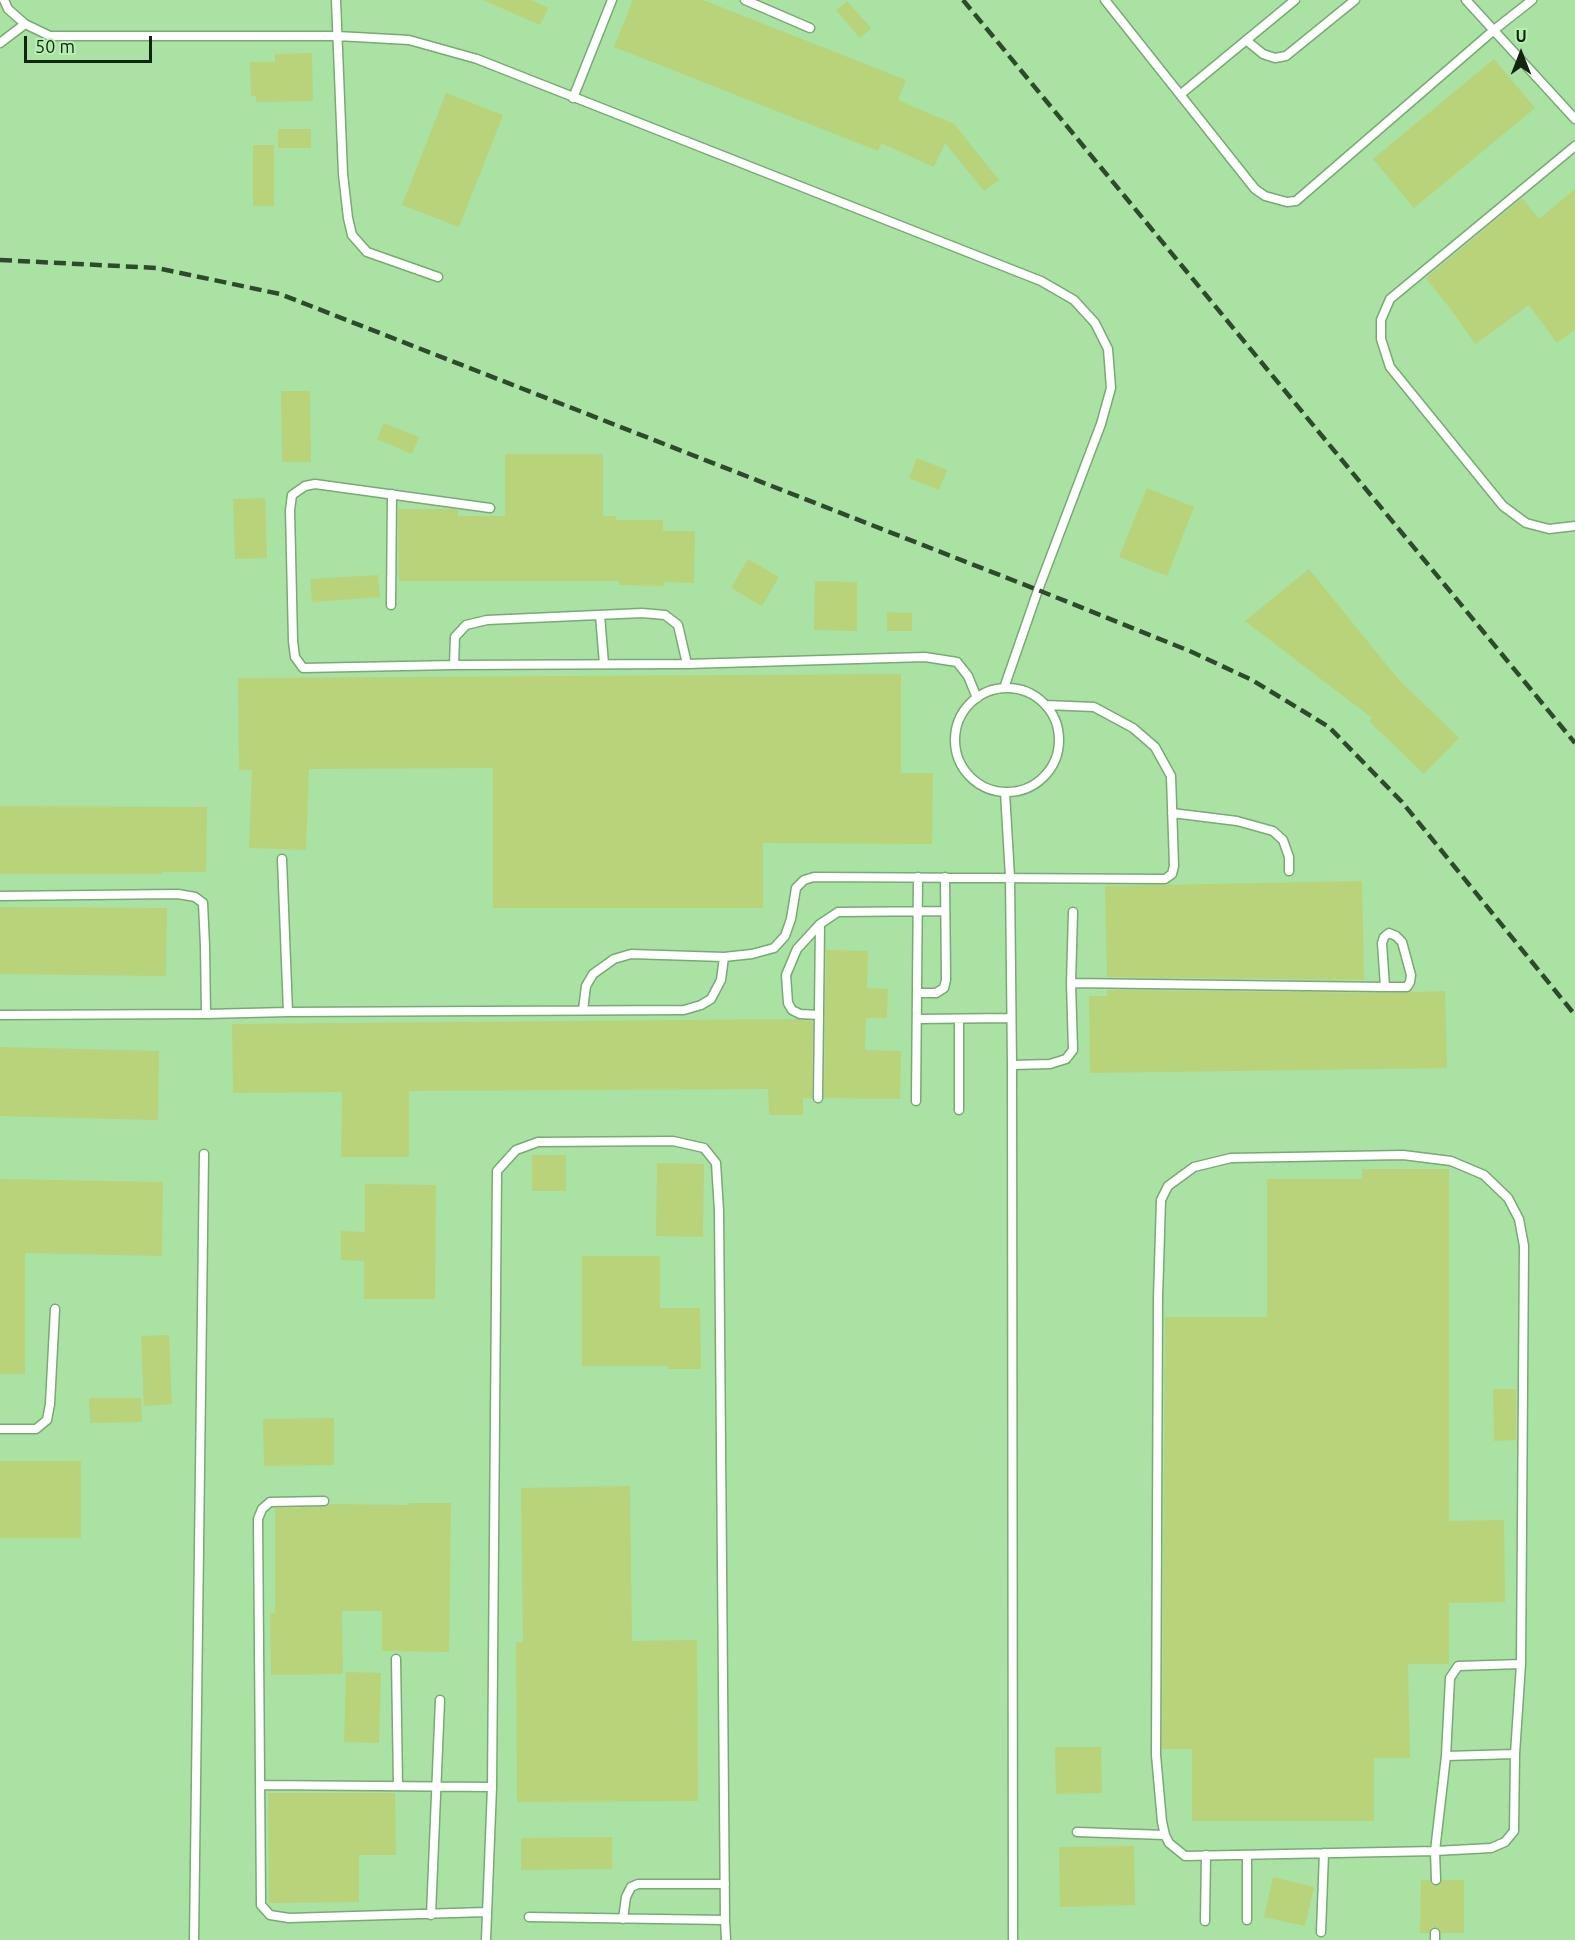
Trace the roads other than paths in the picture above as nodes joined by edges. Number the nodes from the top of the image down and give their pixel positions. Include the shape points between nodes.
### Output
1 (4, 0) edge
2 (336, 0) edge
3 (612, 0) edge
4 (745, 0) edge
5 (1106, 0) edge
6 (1295, 0) edge
7 (1355, 0) edge
8 (1466, 0) edge
9 (1532, 0) edge
10 (25, 24) junction
11 (810, 28) dead end
12 (1494, 30) junction
13 (337, 36) junction
14 (1246, 40) junction
15 (0, 43) edge
16 (1181, 94) junction
17 (573, 98) junction
18 (1575, 119) edge
19 (1575, 146) edge
20 (438, 277) dead end
21 (392, 494) junction
22 (490, 508) dead end
23 (1575, 526) edge
24 (391, 605) dead end
25 (600, 615) junction
26 (454, 664) junction
27 (604, 664) junction
28 (687, 664) junction
29 (1004, 688) junction
30 (976, 698) junction
31 (1046, 705) junction
32 (1005, 792) junction
33 (1172, 813) junction
34 (282, 859) dead end
35 (1289, 871) dead end
36 (945, 877) junction
37 (1010, 877) junction
38 (918, 878) junction
39 (0, 896) edge
40 (918, 911) junction
41 (945, 911) junction
42 (1073, 912) dead end
43 (820, 924) junction
44 (724, 957) junction
45 (1071, 983) junction
46 (1385, 987) junction
47 (917, 993) junction
48 (583, 1010) junction
49 (288, 1012) junction
50 (206, 1014) junction
51 (0, 1015) edge
52 (819, 1015) junction
53 (1011, 1018) junction
54 (917, 1019) junction
55 (959, 1019) junction
56 (1012, 1065) junction
57 (818, 1098) dead end
58 (916, 1101) dead end
59 (959, 1110) dead end
60 (204, 1154) dead end
61 (55, 1309) dead end
62 (0, 1429) edge
63 (324, 1501) dead end
64 (396, 1659) dead end
65 (1521, 1664) junction
66 (440, 1700) dead end
67 (1515, 1754) junction
68 (1446, 1756) junction
69 (260, 1785) junction
70 (398, 1786) junction
71 (436, 1786) junction
72 (492, 1787) junction
73 (1077, 1832) dead end
74 (1165, 1835) junction
75 (1435, 1851) junction
76 (1324, 1853) junction
77 (1247, 1854) junction
78 (1206, 1855) junction
79 (1436, 1880) dead end
80 (725, 1884) junction
81 (486, 1912) junction
82 (431, 1915) junction
83 (529, 1917) dead end
84 (623, 1918) junction
85 (725, 1920) junction
86 (1247, 1920) dead end
87 (1205, 1921) dead end
88 (1321, 1932) dead end
89 (194, 1940) edge
90 (486, 1940) edge
91 (726, 1940) edge
92 (1013, 1940) edge

1 - 10 lane
2 - 13 lane
3 - 17 lane
4 - 11 lane
5 - 16 lane
6 - 14 lane
7 - 14 lane via 1286,56 1263,54
8 - 12 lane
9 - 12 lane
10 - 13 lane via 50,36
10 - 15 lane
12 - 16 lane via 1296,201 1276,200 1256,189
12 - 18 lane
13 - 17 lane via 409,40 477,59
13 - 20 lane via 343,174 352,235 367,252
14 - 16 lane
17 - 29 lane via 1041,280 1074,300 1095,322 1108,349 1112,388
19 - 23 lane via 1390,299 1381,320 1381,339 1390,367 1503,506 1526,523 1549,530
21 - 22 lane
21 - 24 lane
21 - 26 lane via 315,484 292,495 295,657 303,668
25 - 26 lane via 487,620 466,625 455,638
25 - 27 lane
25 - 28 lane via 665,615 678,625
26 - 27 lane
27 - 28 lane
28 - 30 lane via 925,657 957,662 968,676
29 - 30 lane
29 - 31 lane via 1022,690
30 - 32 lane via 958,723 957,755 975,781
31 - 32 lane via 1055,719 1058,753 1038,782
31 - 33 lane via 1094,707 1133,728 1155,747 1171,776
32 - 37 lane
33 - 35 lane via 1237,821 1273,831 1283,840
33 - 37 lane via 1174,866 1165,879
34 - 49 lane
36 - 37 lane
36 - 38 lane
36 - 41 lane
37 - 53 lane
38 - 40 lane
38 - 44 lane via 827,876 804,880 796,888 785,936 774,948
39 - 50 lane via 195,897 203,903
40 - 41 lane
40 - 43 lane via 838,912
40 - 47 lane
41 - 47 lane via 944,988 936,993
42 - 45 lane
43 - 52 lane
43 - 52 lane via 797,949 786,975 792,1010
44 - 48 lane via 631,954 614,959 593,974 586,986
44 - 48 lane via 721,980 711,999 701,1005 684,1010
45 - 46 lane
45 - 56 lane via 1072,1050 1066,1059 1050,1064
46 - 46 lane via 1407,987 1411,975 1402,942 1389,933 1383,944
47 - 54 lane
48 - 49 lane
49 - 50 lane
50 - 51 lane
52 - 57 lane
53 - 55 lane
53 - 56 lane
54 - 55 lane
54 - 58 lane
55 - 59 lane
56 - 92 lane
60 - 89 lane
61 - 62 lane via 47,1420 36,1429
63 - 69 lane via 270,1502 258,1519
64 - 70 lane
65 - 67 lane
65 - 68 lane via 1458,1666 1450,1678
65 - 74 lane via 1524,1246 1519,1219 1508,1198 1484,1175 1451,1161 1403,1155 1231,1158 1194,1167 1168,1186 1161,1200 1156,1755
66 - 71 lane
67 - 68 lane
67 - 75 lane via 1514,1831 1505,1842 1491,1848
68 - 75 lane
69 - 70 lane
69 - 82 lane via 261,1905 270,1915
70 - 71 lane
71 - 72 lane
71 - 82 lane
72 - 80 lane via 498,1171 516,1150 538,1142 672,1141 704,1148 716,1163 719,1211
72 - 81 lane
73 - 74 lane
74 - 78 lane via 1168,1843 1185,1856
75 - 76 lane
75 - 79 lane
76 - 77 lane
76 - 88 lane
77 - 78 lane
77 - 86 lane
78 - 87 lane
80 - 84 lane via 638,1884 631,1887 626,1897
80 - 85 lane
81 - 82 lane
81 - 90 lane
83 - 84 lane
84 - 85 lane
85 - 91 lane

